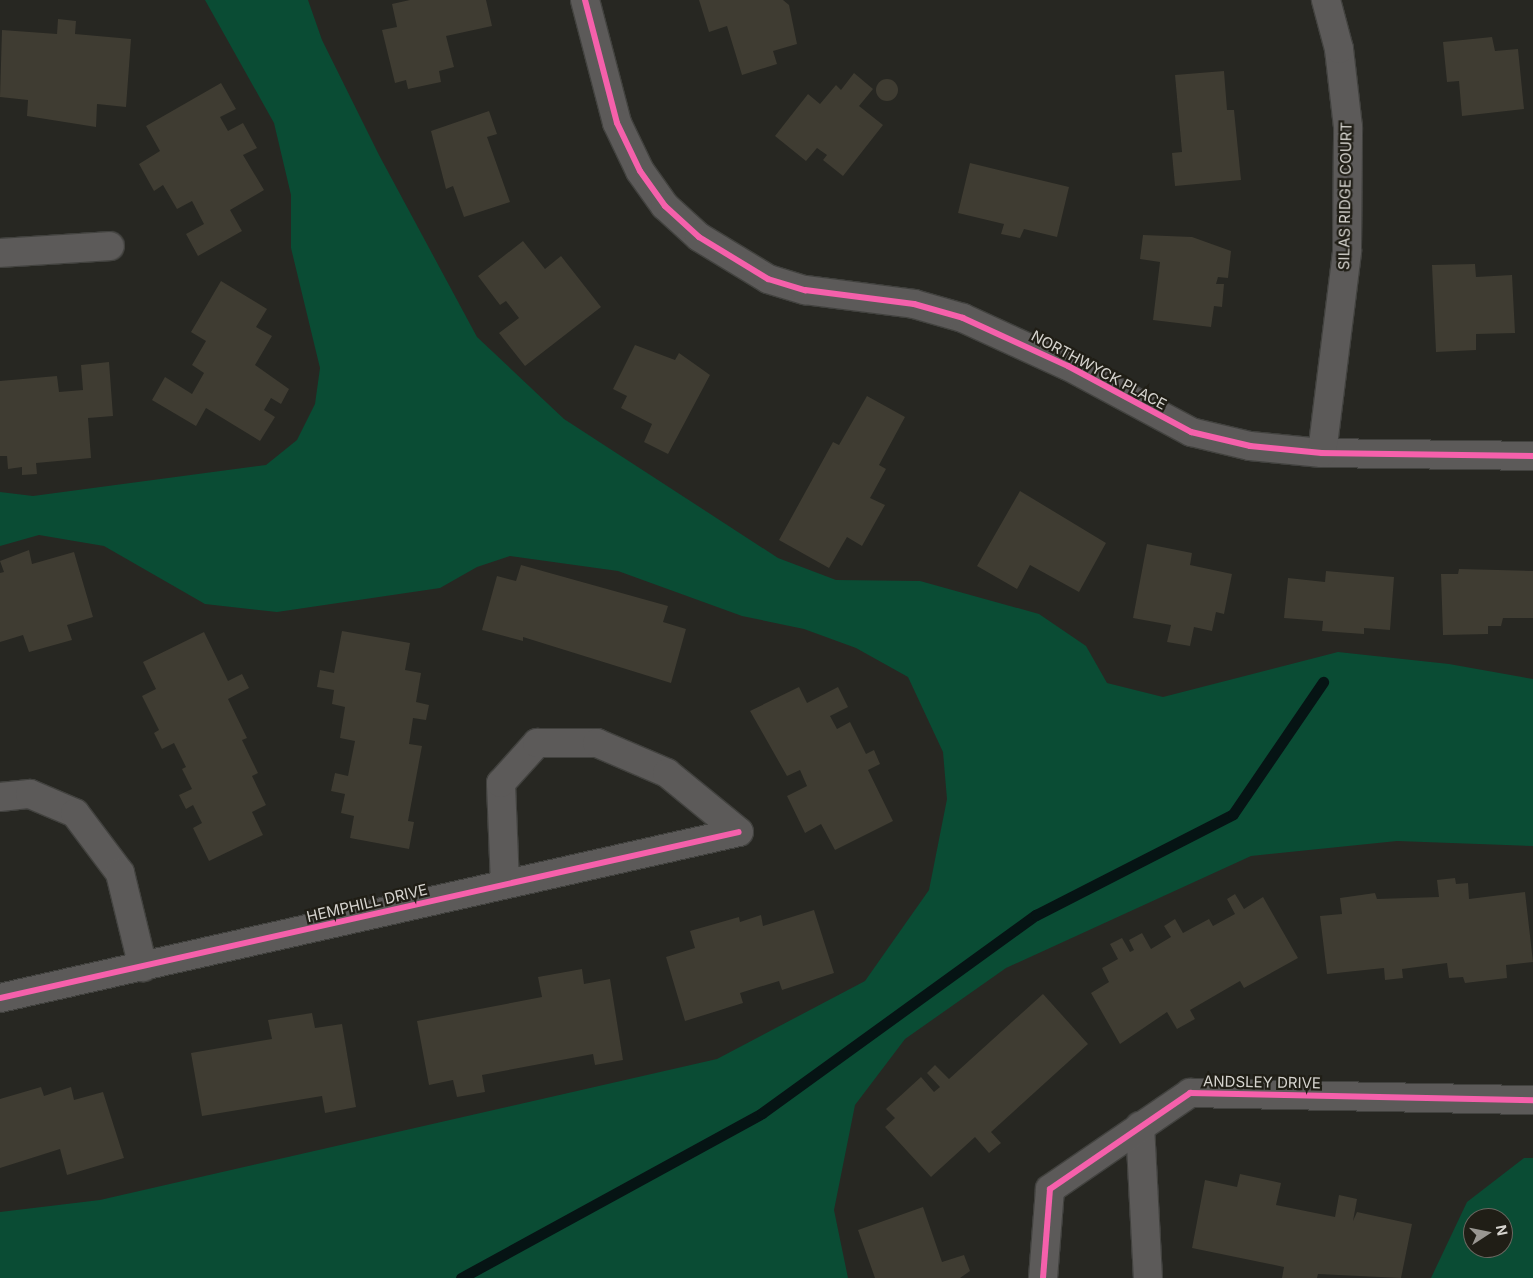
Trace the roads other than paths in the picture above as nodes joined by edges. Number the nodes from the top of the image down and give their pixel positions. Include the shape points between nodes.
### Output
1 (585, 0) edge
2 (1326, 0) edge
3 (110, 246) dead end
4 (0, 253) edge
5 (1322, 454) junction
6 (1533, 456) edge
7 (0, 797) edge
8 (505, 884) junction
9 (143, 968) junction
10 (0, 998) edge
11 (1533, 1100) edge
12 (1140, 1126) junction
13 (1043, 1278) edge
14 (1148, 1278) edge

1 - 5 street, NORTHWYCK PLACE via 617,123 640,171 665,206 725,256 768,280 805,290 914,304 963,318 1060,362 1190,432 1250,446
2 - 5 street, SILAS RIDGE COURT via 1339,49 1348,127 1347,251
3 - 4 street
5 - 6 street, NORTHWYCK PLACE
7 - 9 street via 30,794 75,813 120,873
8 - 8 street, HEMPHILL DRIVE via 738,832 667,773 597,743 537,743 501,782
8 - 9 street, HEMPHILL DRIVE
9 - 10 street, HEMPHILL DRIVE
11 - 12 street, ANDSLEY DRIVE via 1190,1093
12 - 13 street, ANDSLEY DRIVE via 1050,1189
12 - 14 street

